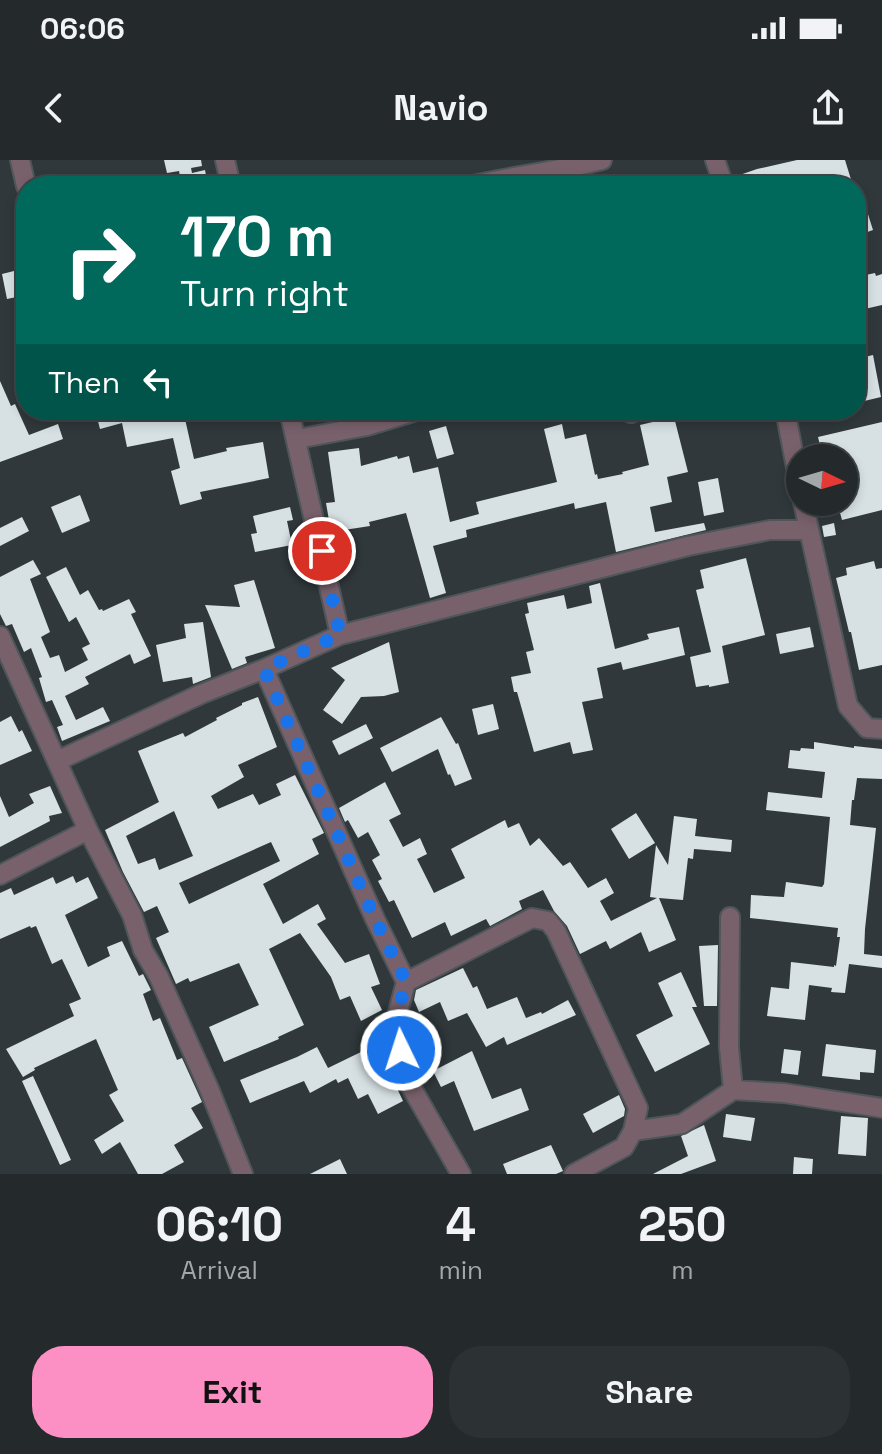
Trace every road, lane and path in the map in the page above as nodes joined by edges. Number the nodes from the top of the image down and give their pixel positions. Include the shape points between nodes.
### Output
1 (602, 160) edge
2 (514, 176) edge
3 (292, 420) edge
4 (387, 420) edge
5 (787, 420) edge
6 (297, 439) junction
7 (792, 444) edge
8 (806, 516) edge
9 (808, 530) junction
10 (340, 635) junction
11 (0, 636) edge
12 (264, 669) junction
13 (882, 729) edge
14 (57, 761) junction
15 (88, 830) junction
16 (0, 875) edge
17 (730, 917) dead end
18 (406, 982) junction
19 (733, 1090) junction
20 (882, 1108) edge
21 (633, 1131) junction
22 (243, 1174) edge
23 (461, 1174) edge
24 (574, 1174) edge

1 - 2 street
3 - 6 street
4 - 6 street
5 - 7 street
6 - 10 street
8 - 9 street
9 - 10 street via 770,530 688,546
9 - 13 street via 848,706 867,728
10 - 12 street
11 - 14 street
12 - 14 street
12 - 18 street
14 - 15 street
15 - 16 street
15 - 22 street via 132,915
17 - 19 street
18 - 21 street via 532,918 548,921 638,1108
18 - 23 street via 395,1023 406,1078
19 - 20 street
19 - 21 street via 682,1124
21 - 24 street via 624,1147

